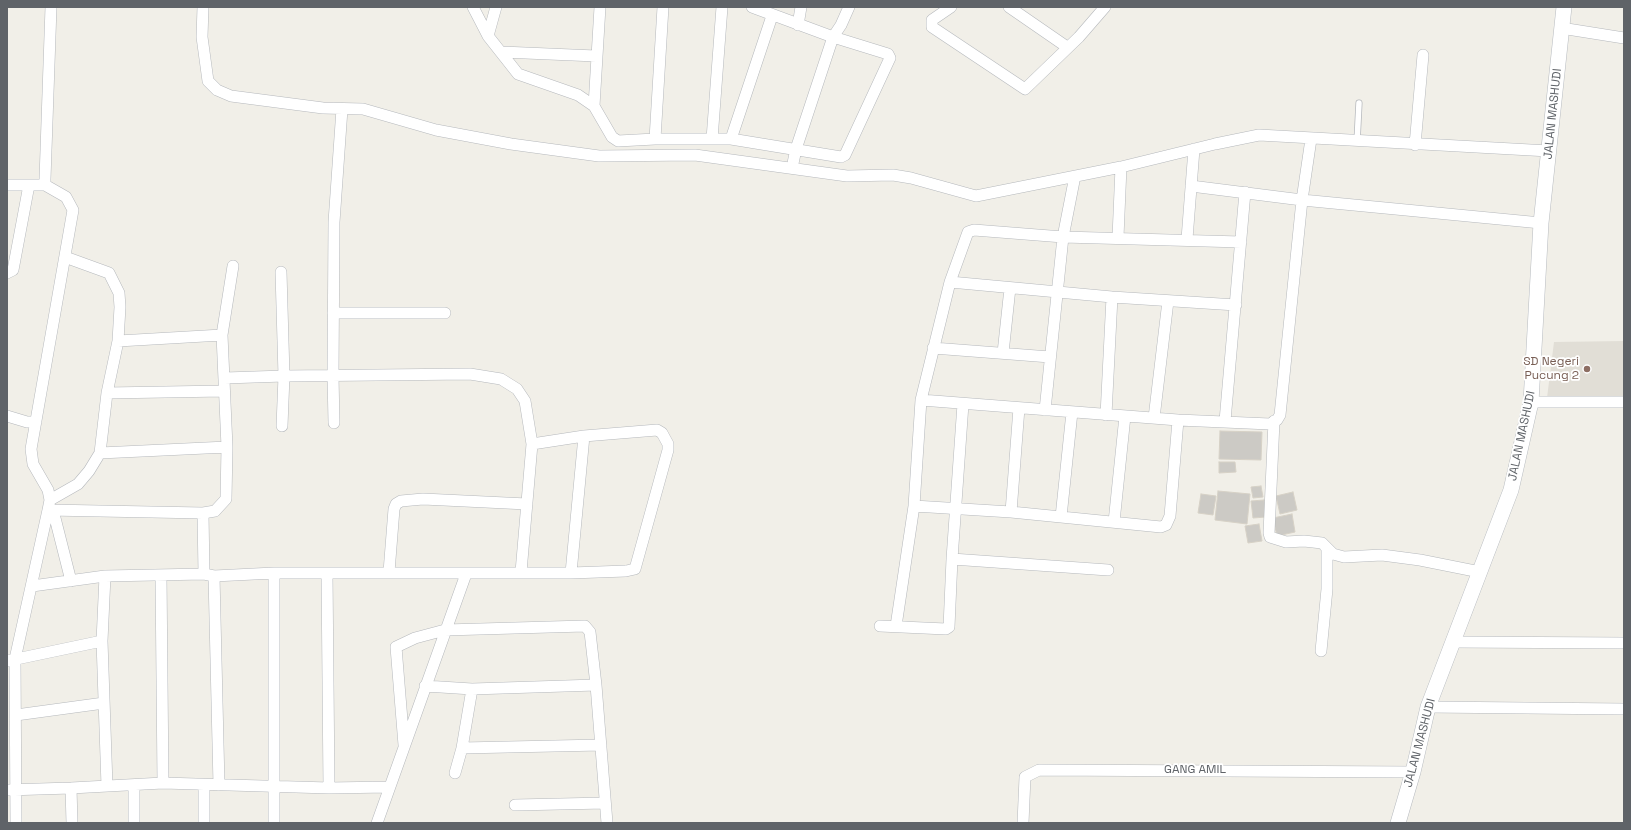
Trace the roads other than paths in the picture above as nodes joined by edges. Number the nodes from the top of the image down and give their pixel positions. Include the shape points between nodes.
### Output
1 (51, 7) edge
2 (203, 7) edge
3 (473, 7) edge
4 (496, 7) edge
5 (600, 7) edge
6 (663, 7) edge
7 (722, 7) edge
8 (752, 7) edge
9 (801, 7) edge
10 (849, 7) edge
11 (951, 7) edge
12 (1009, 7) edge
13 (1105, 7) edge
14 (1564, 7) edge
15 (772, 16) junction
16 (798, 25) junction
17 (1561, 28) junction
18 (488, 36) junction
19 (833, 37) junction
20 (1624, 38) edge
21 (1067, 47) junction
22 (502, 52) junction
23 (1423, 54) dead end
24 (596, 56) junction
25 (1360, 103) dead end
26 (594, 106) junction
27 (342, 109) junction
28 (656, 139) junction
29 (712, 139) junction
30 (731, 139) junction
31 (1311, 139) junction
32 (1357, 142) junction
33 (1415, 145) junction
34 (796, 149) junction
35 (1194, 149) junction
36 (1549, 150) junction
37 (1120, 167) junction
38 (792, 168) junction
39 (1075, 176) junction
40 (7, 185) edge
41 (29, 185) junction
42 (46, 185) junction
43 (1191, 186) junction
44 (1245, 192) junction
45 (1302, 200) junction
46 (1541, 223) junction
47 (1063, 237) junction
48 (1118, 238) junction
49 (1187, 239) junction
50 (1241, 242) junction
51 (65, 257) junction
52 (233, 266) dead end
53 (281, 272) dead end
54 (7, 273) edge
55 (950, 282) junction
56 (1010, 288) junction
57 (1057, 292) junction
58 (1112, 297) junction
59 (1168, 301) junction
60 (1236, 305) junction
61 (333, 313) junction
62 (445, 313) dead end
63 (222, 335) junction
64 (118, 341) junction
65 (933, 348) junction
66 (1003, 353) junction
67 (1050, 357) junction
68 (284, 376) junction
69 (332, 376) junction
70 (224, 378) junction
71 (224, 391) junction
72 (107, 393) junction
73 (921, 400) junction
74 (1531, 402) junction
75 (1624, 402) edge
76 (964, 404) junction
77 (1019, 408) junction
78 (1045, 410) junction
79 (1072, 412) junction
80 (1106, 415) junction
81 (7, 416) edge
82 (1125, 416) junction
83 (1154, 418) junction
84 (1178, 420) junction
85 (1225, 421) junction
86 (1274, 421) junction
87 (36, 422) junction
88 (334, 423) dead end
89 (282, 426) dead end
90 (584, 436) junction
91 (532, 444) junction
92 (227, 447) junction
93 (100, 453) junction
94 (527, 504) junction
95 (50, 506) junction
96 (914, 506) junction
97 (957, 510) junction
98 (1011, 512) junction
99 (203, 513) junction
100 (1061, 517) junction
101 (1114, 522) junction
102 (1327, 548) junction
103 (952, 559) junction
104 (1108, 570) dead end
105 (389, 572) junction
106 (521, 572) junction
107 (1480, 572) junction
108 (274, 573) junction
109 (571, 573) junction
110 (327, 574) junction
111 (466, 574) junction
112 (161, 575) junction
113 (209, 575) junction
114 (105, 576) junction
115 (71, 581) junction
116 (32, 586) junction
117 (880, 626) dead end
118 (896, 626) junction
119 (445, 630) junction
120 (102, 641) junction
121 (1452, 642) junction
122 (1624, 643) edge
123 (1321, 651) dead end
124 (11, 660) edge
125 (596, 685) junction
126 (424, 686) junction
127 (472, 689) junction
128 (104, 703) junction
129 (1428, 707) junction
130 (1624, 709) edge
131 (16, 715) junction
132 (404, 745) junction
133 (601, 745) junction
134 (462, 748) junction
135 (1413, 772) junction
136 (455, 773) dead end
137 (163, 783) junction
138 (204, 785) junction
139 (219, 785) junction
140 (107, 786) junction
141 (134, 786) junction
142 (275, 786) junction
143 (388, 787) junction
144 (71, 788) junction
145 (329, 788) junction
146 (12, 790) edge
147 (605, 803) junction
148 (515, 805) dead end
149 (16, 823) edge
150 (72, 823) edge
151 (134, 823) edge
152 (204, 823) edge
153 (274, 823) edge
154 (376, 823) edge
155 (607, 823) edge
156 (1022, 823) edge
157 (1398, 823) edge

1 - 42 street
2 - 27 street via 202,37 208,80 217,90 231,96 276,103
3 - 18 street
4 - 18 street
5 - 24 street
6 - 28 street
7 - 29 street
8 - 15 street
9 - 16 street
10 - 19 street via 842,25
11 - 21 street via 932,20 932,27 1023,89 1027,89
12 - 21 street
13 - 21 street
14 - 17 street, JALAN MASHUDI
15 - 16 street
15 - 30 street
16 - 19 street
17 - 20 street
17 - 36 street, JALAN MASHUDI
18 - 22 street
19 - 34 street
19 - 34 street via 885,52 890,58 845,155 841,157
22 - 24 street
22 - 26 street via 518,74 578,95
23 - 33 street
24 - 26 street
25 - 32 lane
26 - 28 street via 616,140 622,142
27 - 38 street via 363,109 436,130 511,144 599,156 695,155
27 - 61 street via 334,222
28 - 29 street
29 - 30 street
30 - 34 street
31 - 32 street
31 - 35 street via 1259,135
31 - 45 street
32 - 33 street
33 - 36 street
34 - 38 street
35 - 37 street
35 - 43 street
36 - 46 street, JALAN MASHUDI
37 - 39 street
37 - 48 street
38 - 39 street via 847,176 893,175 976,196
39 - 47 street
40 - 41 street
41 - 42 street
41 - 54 street via 13,270
42 - 51 street via 66,197 73,210
43 - 44 street
43 - 49 street
44 - 45 street
44 - 50 street
45 - 46 street
45 - 86 street via 1280,415
46 - 74 street, JALAN MASHUDI
47 - 48 street
47 - 55 street via 971,230 968,232
47 - 57 street
48 - 49 street
49 - 50 street
50 - 60 street
51 - 64 street via 109,273 120,299
51 - 87 street
52 - 63 street
53 - 68 street
55 - 56 street
55 - 65 street
56 - 57 street
56 - 66 street
57 - 58 street
57 - 67 street
58 - 59 street
58 - 80 street
59 - 60 street
59 - 83 street
60 - 85 street
61 - 62 street
61 - 69 street
63 - 64 street
63 - 70 street
64 - 72 street
65 - 66 street
65 - 73 street
66 - 67 street
67 - 78 street
68 - 69 street
68 - 70 street
68 - 89 street
69 - 88 street
69 - 91 street via 470,374 501,379 517,389 525,401
70 - 71 street
71 - 72 street
71 - 92 street
72 - 93 street
73 - 76 street
73 - 96 street
74 - 75 street
74 - 107 street, JALAN MASHUDI via 1511,490
76 - 77 street
76 - 97 street
77 - 78 street
77 - 98 street
78 - 79 street
79 - 80 street
79 - 100 street
80 - 82 street
81 - 87 street
82 - 83 street
82 - 101 street
83 - 84 street
84 - 85 street
84 - 101 street via 1168,522 1161,527
85 - 86 street via 1270,424
86 - 102 street via 1269,536 1286,542 1322,543
87 - 95 street via 31,449 33,464 48,490
90 - 91 street
90 - 109 street
90 - 109 street via 657,430 665,437 668,450 635,569
91 - 94 street
92 - 93 street
92 - 99 street via 226,499 215,511
93 - 95 street via 78,484
94 - 105 street via 423,499 401,501 394,509
94 - 106 street
95 - 99 street
95 - 115 street
95 - 116 street
96 - 97 street
96 - 118 street
97 - 98 street
97 - 103 street
98 - 100 street
99 - 113 street
100 - 101 street
102 - 107 street via 1333,554 1344,557 1382,555
102 - 123 street via 1327,589
103 - 104 street
103 - 118 street via 949,627 946,629
105 - 110 street
105 - 111 street
106 - 109 street
106 - 111 street
107 - 121 street, JALAN MASHUDI
108 - 110 street
108 - 113 street
108 - 142 street
110 - 145 street
111 - 119 street
112 - 113 street
112 - 114 street
112 - 137 street
113 - 139 street
114 - 115 street
114 - 120 street
115 - 116 street
116 - 124 street
117 - 118 street
119 - 125 street via 585,626 590,632
119 - 126 street
119 - 132 street via 415,638 396,647
120 - 124 street
120 - 128 street
121 - 122 street
121 - 129 street, JALAN MASHUDI
124 - 131 street
125 - 127 street
125 - 133 street
126 - 127 street
126 - 132 street
127 - 134 street
128 - 131 street
128 - 140 street
129 - 130 street
129 - 135 street, JALAN MASHUDI
131 - 146 street
132 - 143 street
133 - 134 street
133 - 147 street
134 - 136 street
135 - 156 street, GANG AMIL via 1039,770 1025,777
135 - 157 street, JALAN MASHUDI
137 - 138 street
137 - 141 street
138 - 139 street
138 - 152 street
139 - 142 street
140 - 141 street
140 - 144 street
141 - 151 street
142 - 145 street
142 - 153 street
143 - 145 street
143 - 154 street
144 - 146 street
144 - 150 street
146 - 149 street
147 - 148 street
147 - 155 street

